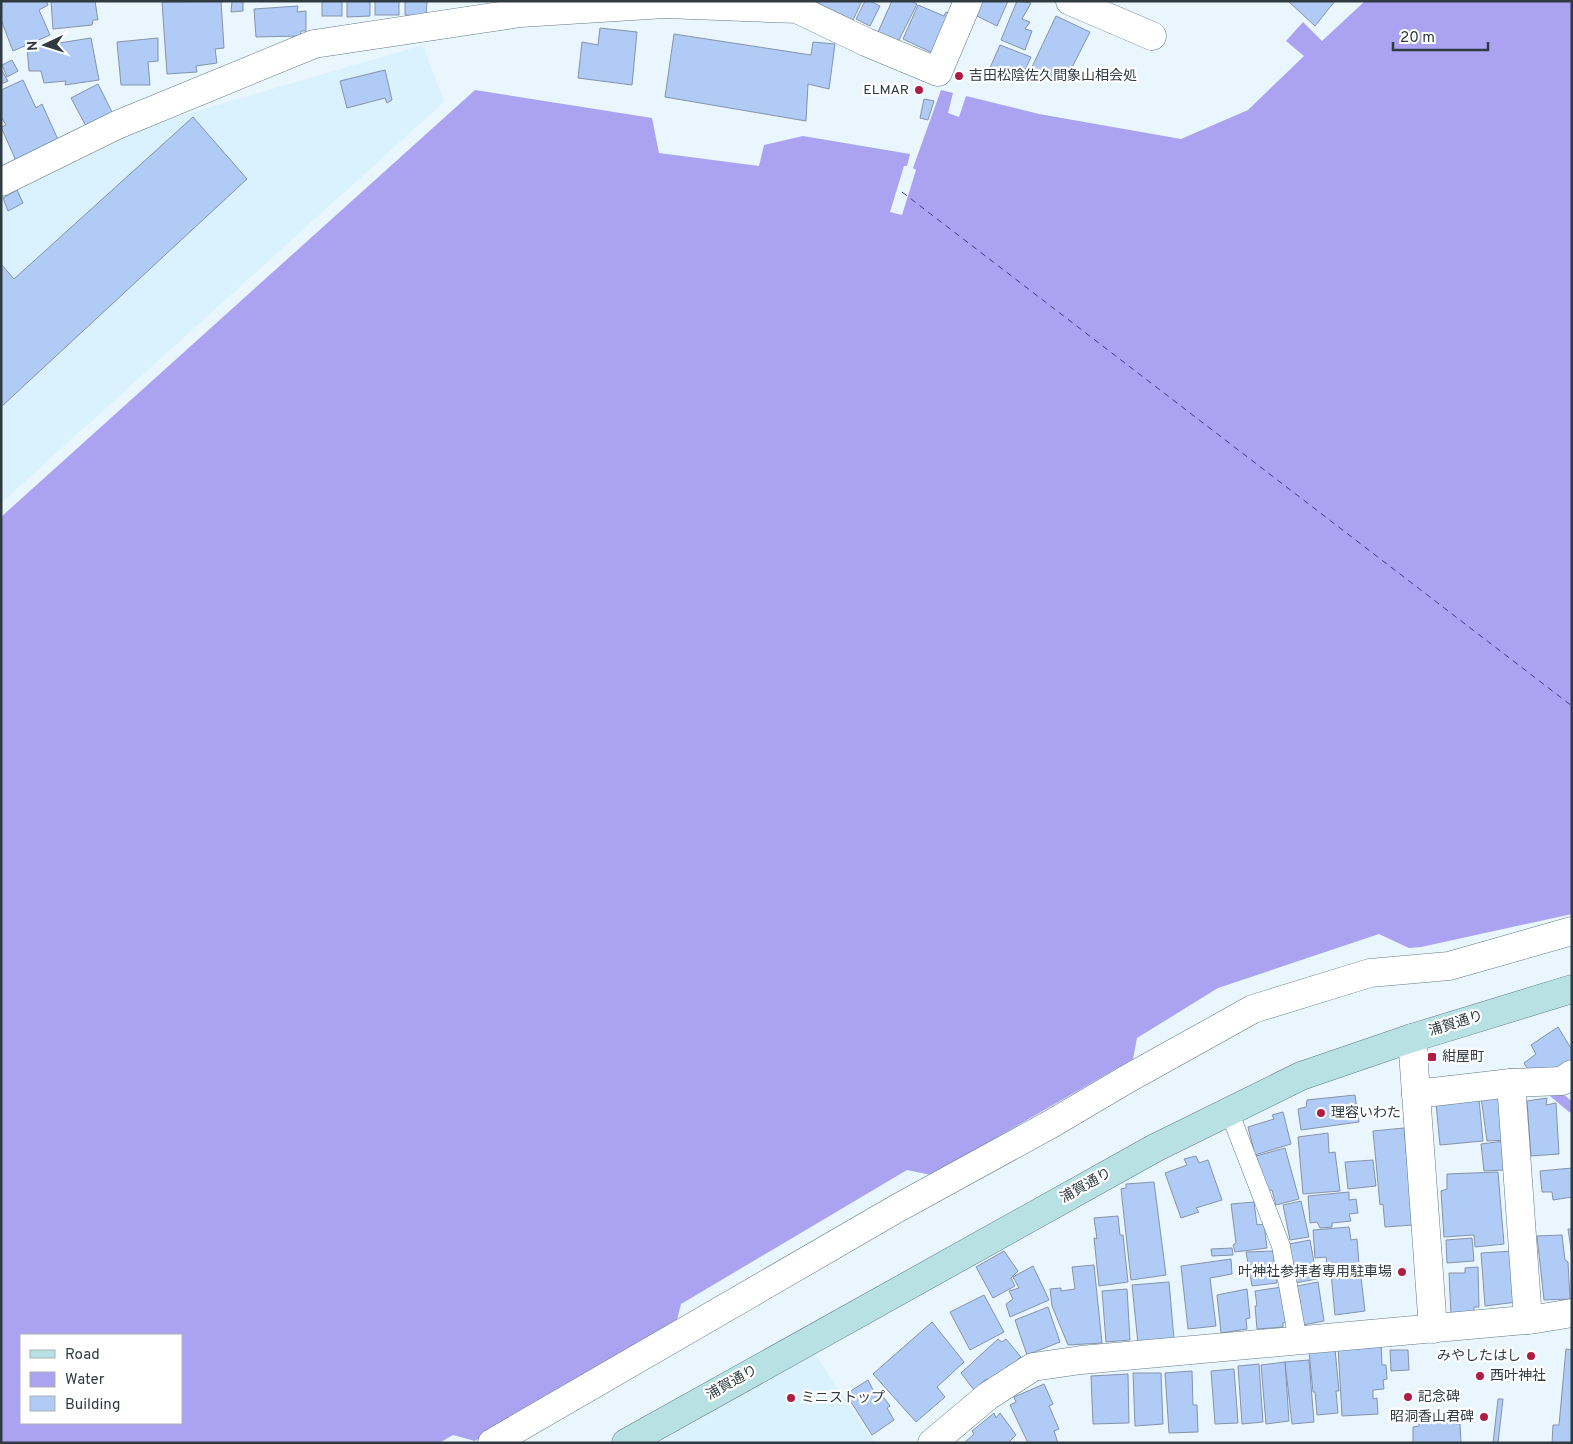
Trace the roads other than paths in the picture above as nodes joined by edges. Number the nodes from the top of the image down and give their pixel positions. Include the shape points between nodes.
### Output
1 (968, 1) edge
2 (1070, 1) edge
3 (451, 12) edge
4 (1152, 36) dead end
5 (1, 182) edge
6 (1572, 931) edge
7 (1572, 989) edge
8 (1412, 1038) junction
9 (1572, 1074) edge
10 (1511, 1083) junction
11 (1416, 1094) junction
12 (1230, 1110) junction
13 (1572, 1313) edge
14 (1528, 1320) junction
15 (1433, 1329) junction
16 (1298, 1341) junction
17 (492, 1443) edge
18 (626, 1443) edge
19 (932, 1443) edge

1 - 3 street via 938,72 797,9 666,4 520,13
2 - 4 street
3 - 5 street via 314,44 117,125
6 - 17 street via 1449,966 1370,973 1253,1009 896,1209
7 - 8 main road, 浦賀通り
8 - 11 street
8 - 12 main road, 浦賀通り via 1302,1076
9 - 10 street via 1562,1081
10 - 11 street
10 - 14 street
11 - 15 street
12 - 16 lane via 1282,1246
12 - 18 main road, 浦賀通り via 1155,1148
13 - 14 street
14 - 15 street
15 - 16 street
16 - 19 street via 1033,1367 988,1396

